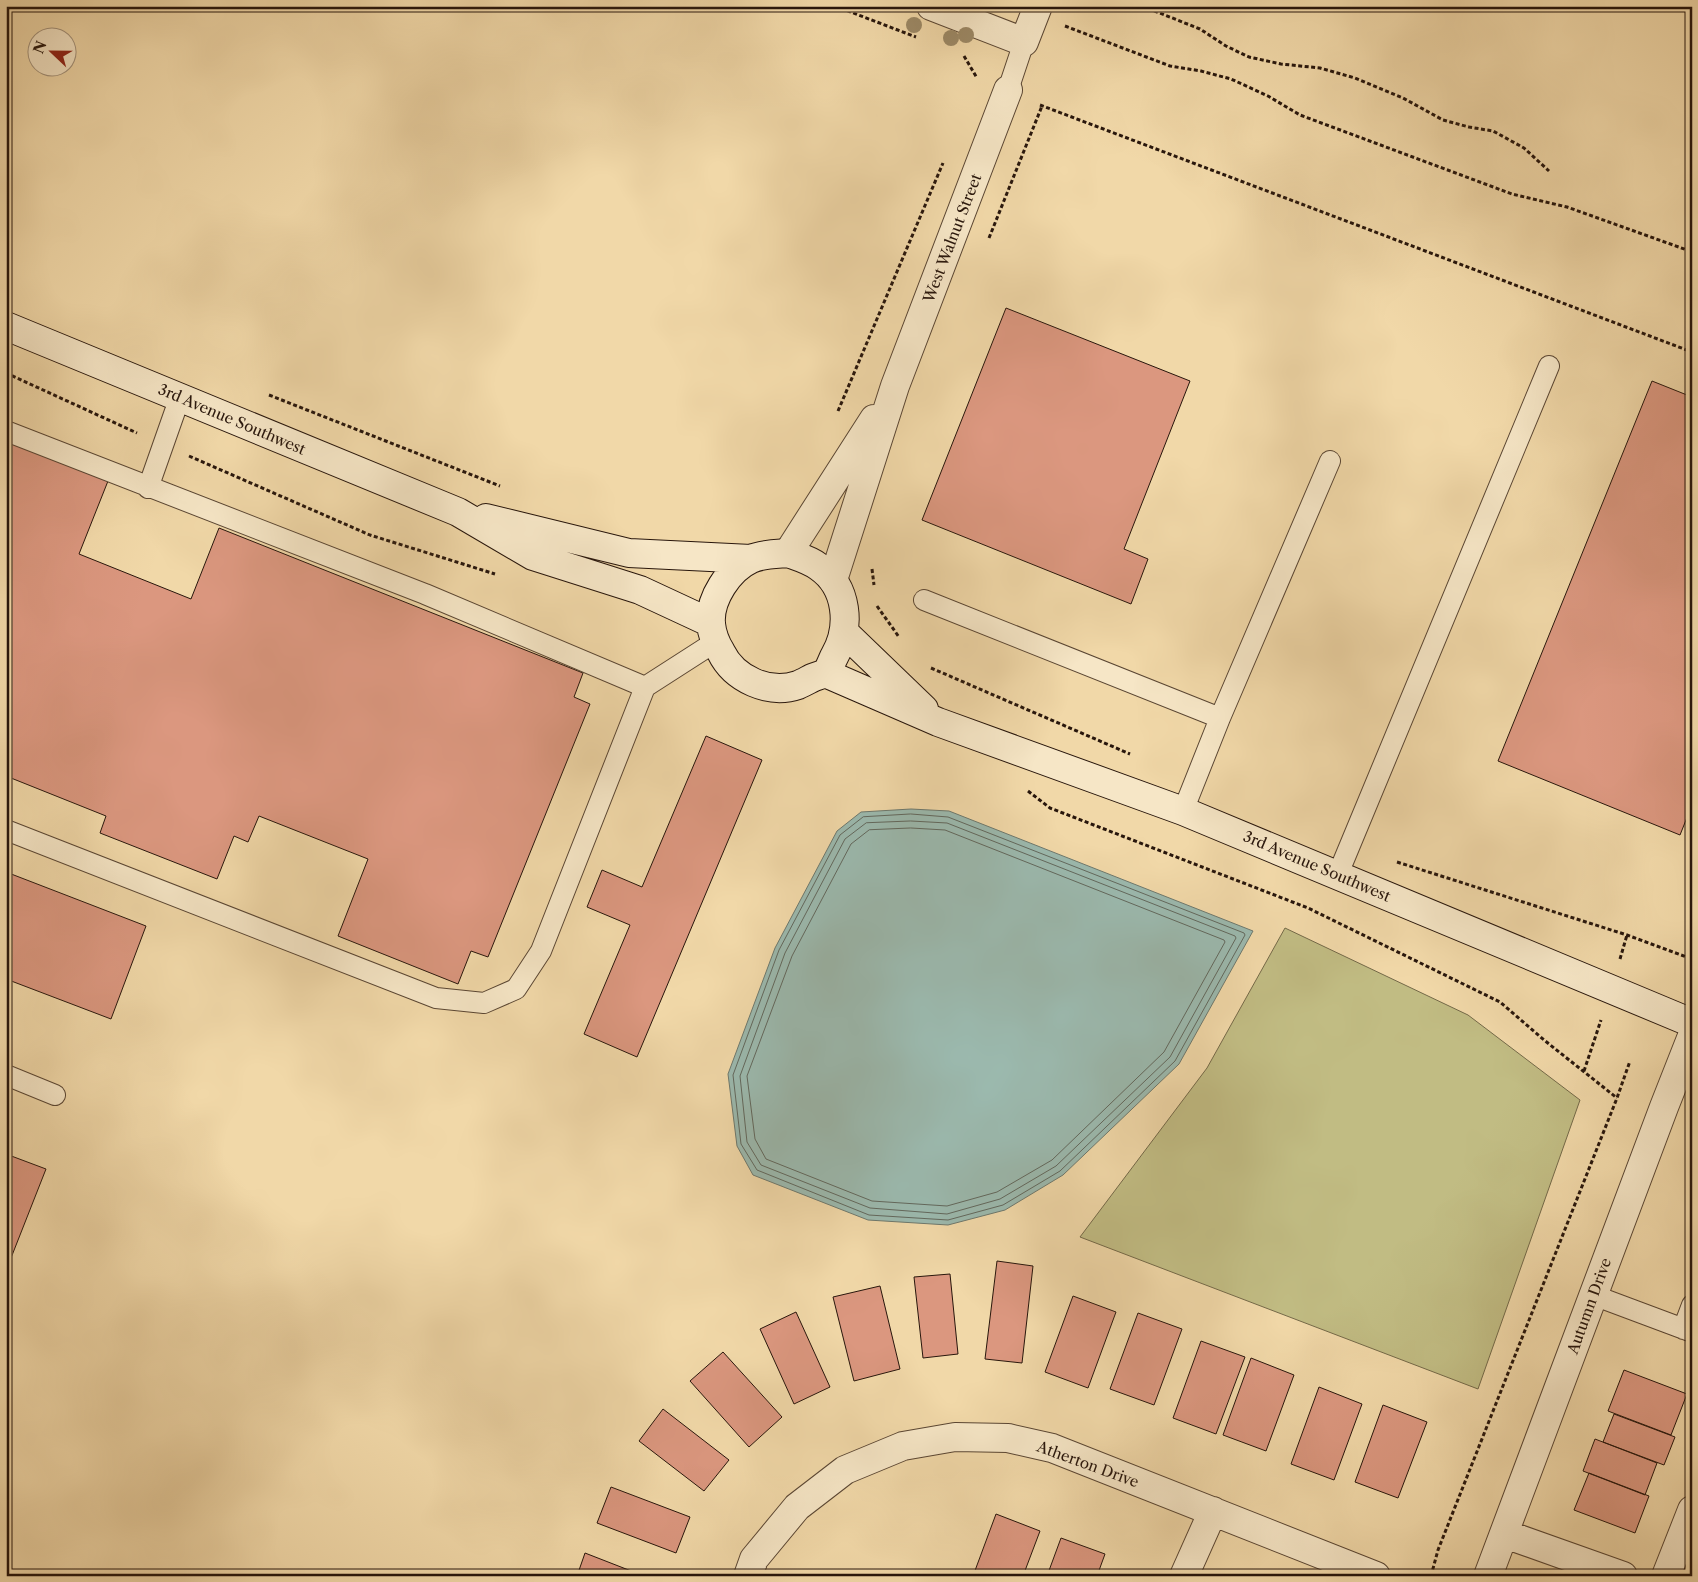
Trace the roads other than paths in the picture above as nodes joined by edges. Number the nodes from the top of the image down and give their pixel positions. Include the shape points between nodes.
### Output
1 (931, 6) edge
2 (1036, 10) edge
3 (1024, 42) junction
4 (1008, 90) joint
5 (6, 326) edge
6 (1549, 366) dead end
7 (895, 386) junction
8 (180, 397) junction
9 (6, 432) edge
10 (1330, 461) dead end
11 (148, 488) junction
12 (458, 512) junction
13 (788, 553) junction
14 (751, 559) junction
15 (833, 580) junction
16 (924, 600) dead end
17 (713, 632) junction
18 (844, 632) junction
19 (825, 673) junction
20 (645, 687) junction
21 (1220, 718) junction
22 (938, 722) junction
23 (1183, 811) junction
24 (6, 830) edge
25 (1338, 874) junction
26 (1692, 1023) edge
27 (1692, 1036) edge
28 (6, 1075) edge
29 (55, 1094) dead end
30 (1593, 1295) junction
31 (1692, 1305) edge
32 (1687, 1330) edge
33 (1692, 1510) edge
34 (1213, 1511) junction
35 (1504, 1534) junction
36 (748, 1576) edge
37 (1184, 1576) edge
38 (1376, 1576) edge
39 (1488, 1576) edge
40 (1623, 1576) edge
41 (1666, 1576) edge

1 - 3 street
2 - 3 street
3 - 4 lane
4 - 7 street, West Walnut Street
5 - 8 street, 3rd Avenue Southwest
6 - 25 lane
7 - 13 street, West Walnut Street
7 - 15 street, West Walnut Street
8 - 11 lane
8 - 12 street, 3rd Avenue Southwest
9 - 11 lane
10 - 21 lane
11 - 20 lane via 425,594
12 - 14 street, 3rd Avenue Southwest via 629,553
12 - 17 street, 3rd Avenue Southwest via 533,556 640,590
13 - 14 street
13 - 15 street via 805,558
14 - 17 street via 722,584 714,602
15 - 18 street via 843,600
16 - 21 lane
17 - 19 street via 724,660 738,674 757,684 777,688 797,685
17 - 20 lane
18 - 19 street via 842,643
18 - 22 street, 3rd Avenue Southwest
19 - 22 street, 3rd Avenue Southwest
20 - 24 lane via 541,951 516,989 484,1003 436,998
21 - 23 lane
22 - 23 street, 3rd Avenue Southwest
23 - 25 street, 3rd Avenue Southwest
25 - 26 street, 3rd Avenue Southwest
27 - 30 street, Autumn Drive
28 - 29 lane
30 - 32 lane
30 - 35 street, Autumn Drive
31 - 32 lane
33 - 41 street
34 - 36 street, Atherton Drive via 1052,1448 1008,1438 955,1437 903,1446 845,1470 797,1506 754,1559
34 - 37 street
34 - 38 street, Atherton Drive
35 - 39 street, Autumn Drive
35 - 40 street

